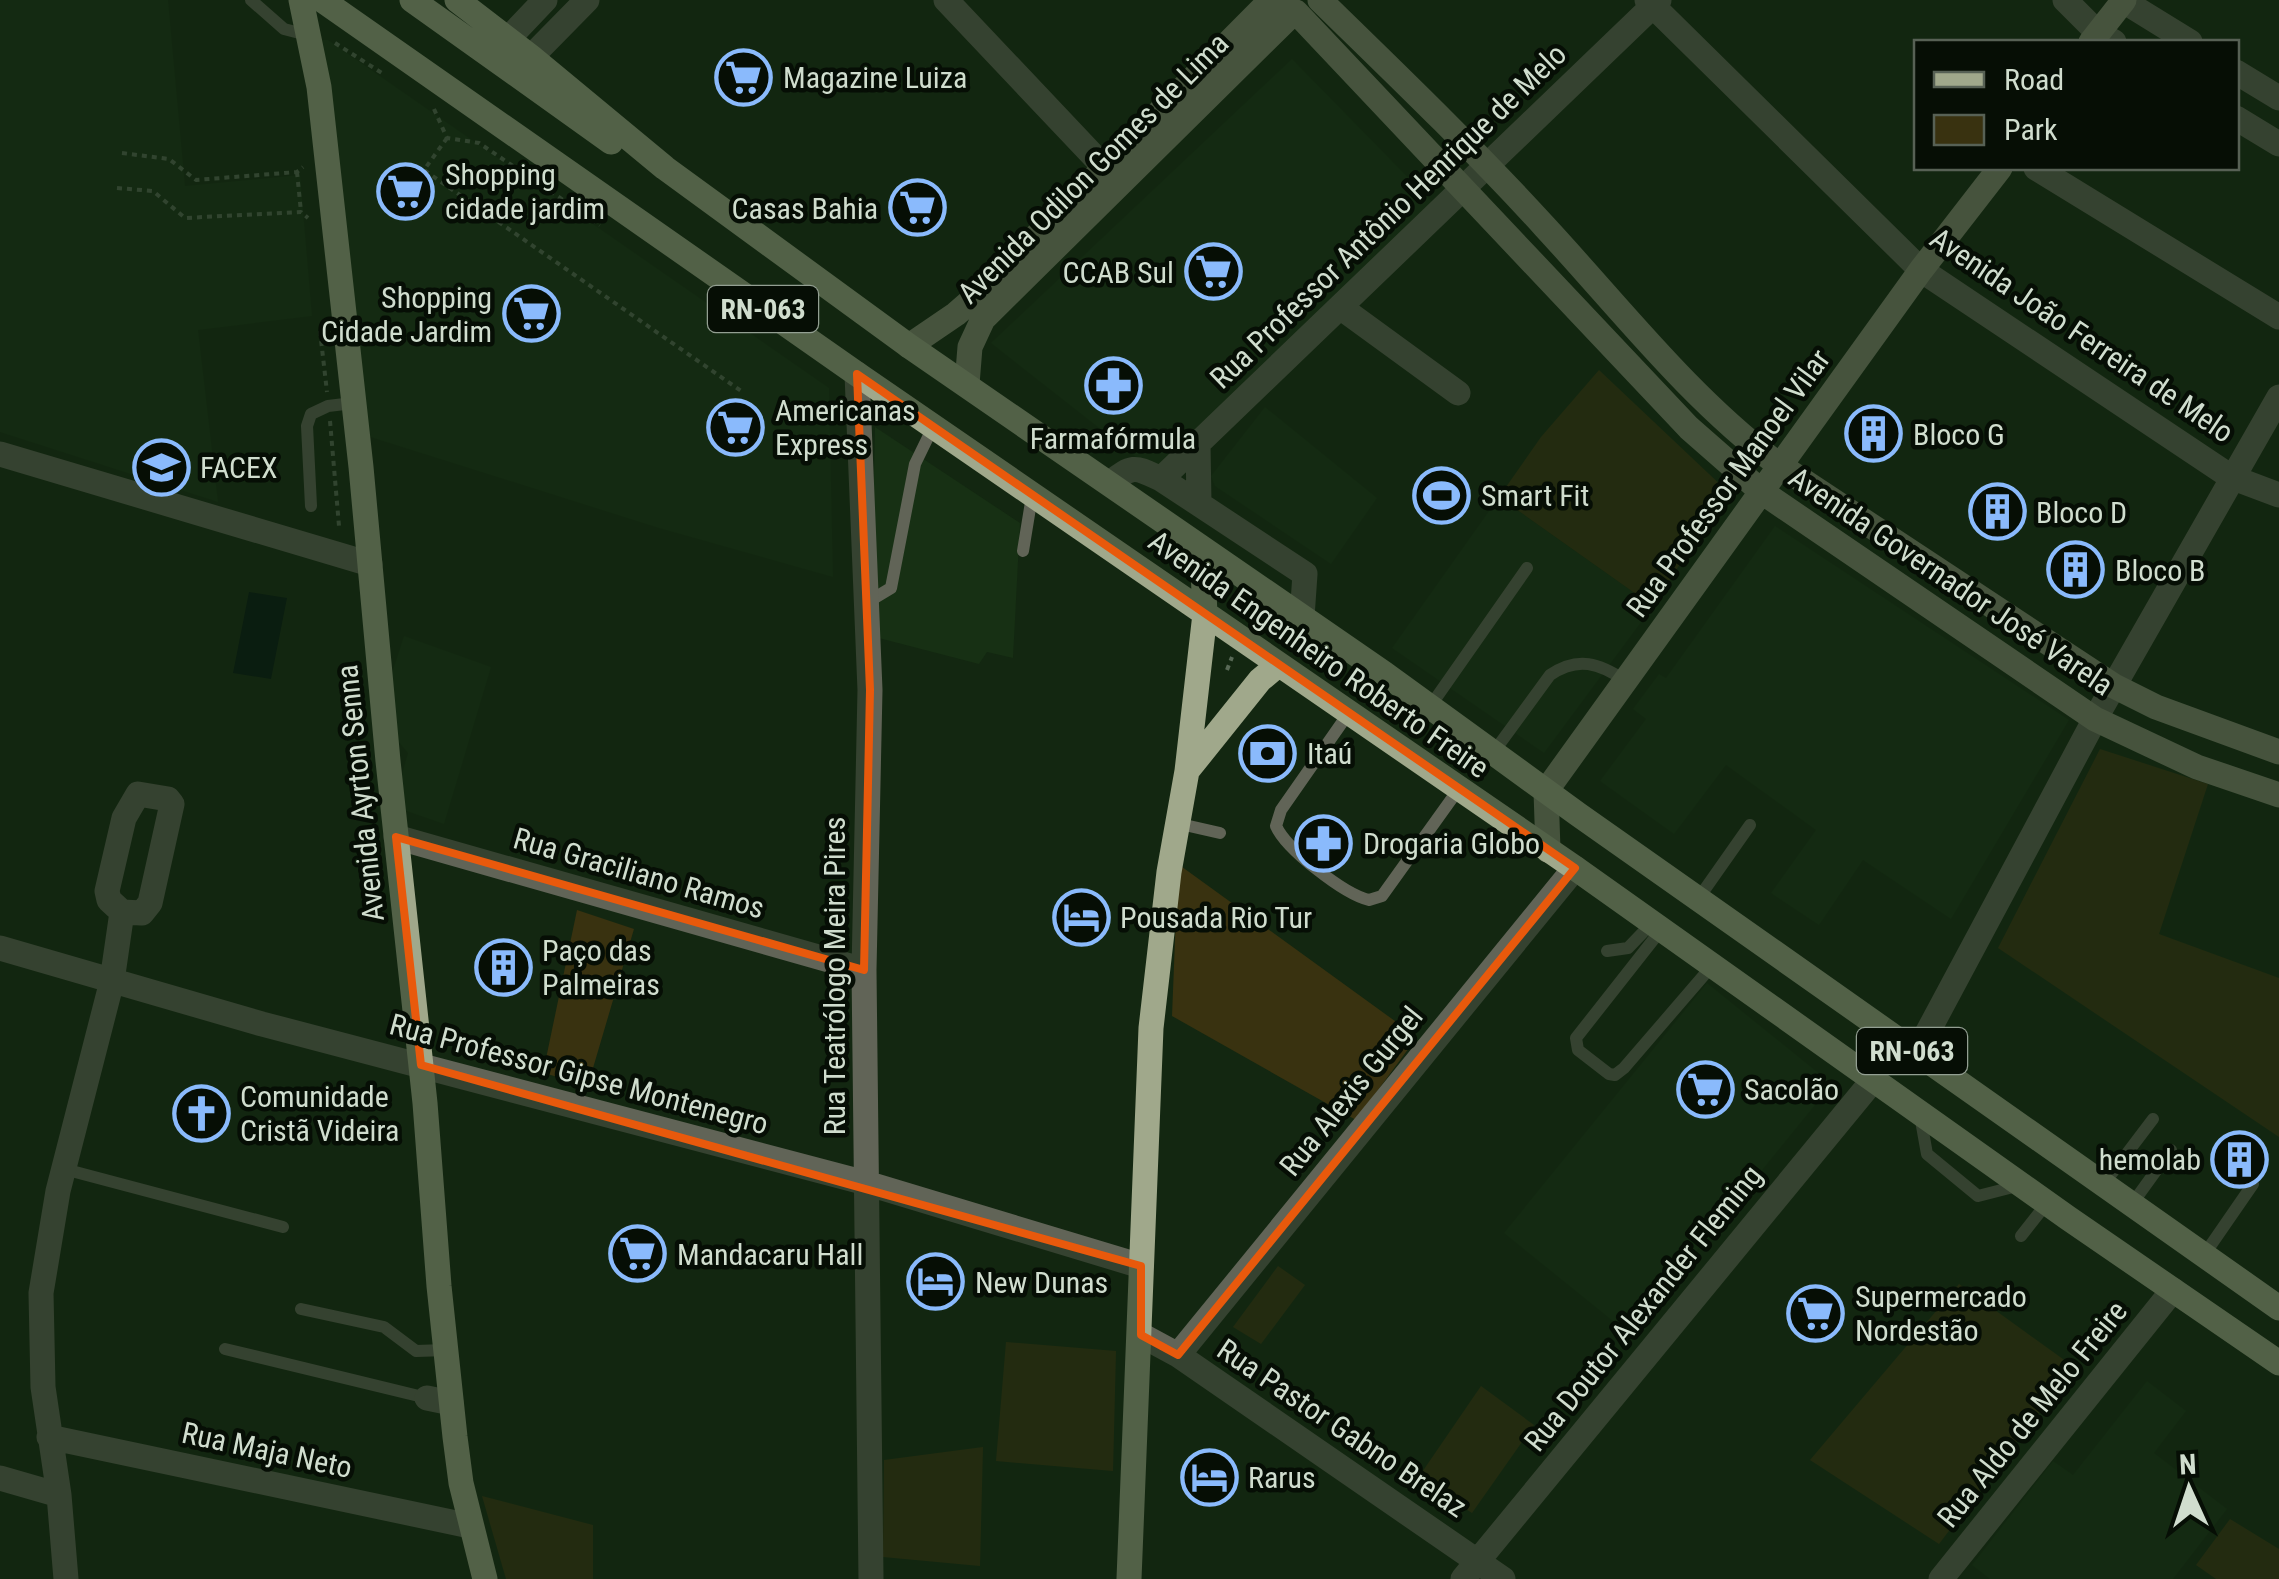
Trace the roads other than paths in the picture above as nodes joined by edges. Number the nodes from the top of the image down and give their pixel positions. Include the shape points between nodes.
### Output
1 (251, 0) edge
2 (301, 0) edge
3 (322, 0) edge
4 (412, 0) edge
5 (456, 0) edge
6 (545, 0) edge
7 (588, 0) edge
8 (946, 0) edge
9 (2066, 0) edge
10 (2123, 0) edge
11 (1653, 2) edge
12 (1295, 4) edge
13 (508, 38) junction
14 (2101, 39) edge
15 (2187, 40) edge
16 (315, 41) junction
17 (532, 57) junction
18 (2239, 74) edge
19 (2279, 98) edge
20 (2239, 120) edge
21 (2279, 144) edge
22 (1487, 164) junction
23 (664, 168) junction
24 (1104, 168) junction
25 (1998, 170) edge
26 (2039, 170) edge
27 (1462, 188) junction
28 (1921, 270) junction
29 (1340, 306) junction
30 (2279, 317) edge
31 (909, 346) junction
32 (857, 374) junction
33 (968, 384) junction
34 (1458, 394) dead end
35 (2279, 397) edge
36 (1703, 399) junction
37 (341, 405) junction
38 (1682, 421) junction
39 (933, 427) junction
40 (1198, 444) junction
41 (0, 454) edge
42 (1779, 465) junction
43 (2232, 477) junction
44 (1162, 479) junction
45 (1110, 482) junction
46 (1762, 492) junction
47 (2279, 495) edge
48 (1032, 496) junction
49 (1199, 504) junction
50 (311, 506) dead end
51 (1904, 547) junction
52 (1202, 549) junction
53 (1023, 551) dead end
54 (370, 564) junction
55 (1526, 568) dead end
56 (1886, 576) junction
57 (865, 604) junction
58 (1206, 614) junction
59 (1302, 617) junction
60 (1278, 665) junction
61 (1626, 681) junction
62 (2114, 686) junction
63 (1430, 708) junction
64 (1348, 714) junction
65 (2094, 719) junction
66 (2279, 752) edge
67 (1493, 753) junction
68 (1187, 771) junction
69 (1458, 790) junction
70 (1546, 791) junction
71 (2279, 796) edge
72 (1176, 823) junction
73 (1750, 825) dead end
74 (1220, 833) dead end
75 (396, 837) junction
76 (1548, 850) junction
77 (1575, 868) junction
78 (1698, 900) junction
79 (122, 912) dead end
80 (1656, 927) junction
81 (0, 948) edge
82 (1606, 952) dead end
83 (1711, 967) junction
84 (864, 970) junction
85 (112, 981) junction
86 (1916, 1054) junction
87 (422, 1066) junction
88 (1874, 1079) junction
89 (2153, 1120) dead end
90 (2171, 1150) dead end
91 (64, 1170) junction
92 (866, 1183) junction
93 (2253, 1184) dead end
94 (2103, 1185) junction
95 (2047, 1204) junction
96 (2132, 1204) junction
97 (282, 1227) dead end
98 (2020, 1236) dead end
99 (2204, 1255) junction
100 (1141, 1266) junction
101 (2173, 1290) junction
102 (2279, 1308) edge
103 (301, 1309) dead end
104 (1141, 1335) junction
105 (225, 1349) dead end
106 (446, 1350) junction
107 (1178, 1355) junction
108 (2279, 1362) edge
109 (439, 1401) junction
110 (49, 1438) junction
111 (0, 1478) edge
112 (59, 1494) junction
113 (470, 1526) junction
114 (1471, 1570) edge
115 (66, 1579) edge
116 (485, 1579) edge
117 (871, 1579) edge
118 (1129, 1579) edge
119 (1504, 1579) edge
120 (1940, 1579) edge

1 - 16 lane via 284,29
2 - 16 main road, Avenida Ayrton Senna
3 - 32 main road, Avenida Engenheiro Roberto Freire / RN-063
4 - 23 main road via 606,140
5 - 13 main road, Avenida Engenheiro Roberto Freire / RN-063
6 - 13 street
7 - 17 street
8 - 24 street
9 - 14 street
10 - 14 street
10 - 15 street
11 - 22 street, Rua Professor Antônio Henrique de Melo
11 - 28 street, Avenida João Ferreira de Melo
12 - 22 street, Avenida Governador José Varela
12 - 24 street, Avenida Odilon Gomes de Lima
12 - 27 street, Avenida Governador José Varela
12 - 33 street, Avenida Odilon Gomes de Lima via 983,320 970,347
13 - 17 main road, Avenida Engenheiro Roberto Freire / RN-063
16 - 37 main road, Avenida Ayrton Senna
17 - 23 main road, Avenida Engenheiro Roberto Freire / RN-063
18 - 19 street
20 - 21 street
22 - 27 street, Rua Professor Antônio Henrique de Melo
22 - 36 street, Avenida Governador José Varela
23 - 31 main road, Avenida Engenheiro Roberto Freire / RN-063
24 - 31 street, Avenida Odilon Gomes de Lima via 979,294
25 - 28 street, Rua Professor Manoel Vilar
26 - 30 street
27 - 29 street, Rua Professor Antônio Henrique de Melo
27 - 38 street, Avenida Governador José Varela
28 - 42 street, Rua Professor Manoel Vilar
28 - 43 street, Avenida João Ferreira de Melo
29 - 34 street
29 - 40 street, Rua Professor Antônio Henrique de Melo
31 - 33 main road, Avenida Engenheiro Roberto Freire / RN-063
32 - 39 main road, Avenida Engenheiro Roberto Freire / RN-063
32 - 57 street, Rua Teatrólogo Meira Pires
33 - 45 main road, Avenida Engenheiro Roberto Freire / RN-063
35 - 43 street
36 - 38 street
36 - 42 street, Avenida Governador José Varela
37 - 50 lane via 310,414
37 - 54 main road, Avenida Ayrton Senna
38 - 46 street, Avenida Governador José Varela
39 - 48 main road, Avenida Engenheiro Roberto Freire / RN-063
39 - 57 lane via 915,464 892,588
40 - 44 street, Rua Professor Antônio Henrique de Melo
40 - 49 street
41 - 54 street
42 - 46 street, Rua Professor Manoel Vilar
42 - 51 street, Avenida Governador José Varela
43 - 47 street, Avenida João Ferreira de Melo
43 - 62 street
44 - 45 street via 1128,468
44 - 49 street
45 - 52 main road, Avenida Engenheiro Roberto Freire / RN-063
46 - 56 street, Avenida Governador José Varela
46 - 61 street, Rua Professor Manoel Vilar
48 - 53 lane
48 - 58 main road, Avenida Engenheiro Roberto Freire / RN-063
49 - 59 street via 1305,574
51 - 56 street
51 - 62 street, Avenida Governador José Varela
52 - 58 main road
52 - 59 main road, Avenida Engenheiro Roberto Freire / RN-063
54 - 75 main road, Avenida Ayrton Senna
55 - 63 lane
56 - 65 street, Avenida Governador José Varela
57 - 84 street, Rua Teatrólogo Meira Pires via 870,690
58 - 60 main road, Avenida Engenheiro Roberto Freire / RN-063
58 - 68 main road
59 - 63 main road, Avenida Engenheiro Roberto Freire / RN-063
60 - 64 main road, Avenida Engenheiro Roberto Freire / RN-063
60 - 68 main road
61 - 67 lane via 1594,663 1562,666
61 - 70 street, Rua Professor Manoel Vilar
62 - 65 street
62 - 66 street, Avenida Governador José Varela
63 - 67 main road, Avenida Engenheiro Roberto Freire / RN-063
64 - 69 main road, Avenida Engenheiro Roberto Freire / RN-063
64 - 69 lane via 1276,826 1283,840 1351,892 1369,900 1382,896
65 - 71 street, Avenida Governador José Varela
65 - 86 street
67 - 70 main road, Avenida Engenheiro Roberto Freire / RN-063
68 - 72 main road
69 - 76 main road, Avenida Engenheiro Roberto Freire / RN-063
70 - 76 street
70 - 78 main road, Avenida Engenheiro Roberto Freire / RN-063
72 - 74 lane
72 - 100 main road via 1151,1028
73 - 78 lane
75 - 84 street, Rua Graciliano Ramos
75 - 87 main road, Avenida Ayrton Senna
76 - 77 main road, Avenida Engenheiro Roberto Freire / RN-063
77 - 80 main road, Avenida Engenheiro Roberto Freire / RN-063
77 - 107 street, Rua Alexis Gurgel
78 - 86 main road, Avenida Engenheiro Roberto Freire / RN-063
79 - 85 street
80 - 82 lane via 1628,948
80 - 83 main road, Avenida Engenheiro Roberto Freire / RN-063
80 - 83 lane via 1576,1038 1578,1050 1609,1074 1624,1068
81 - 85 street, Rua Professor Gipse Montenegro
83 - 88 main road, Avenida Engenheiro Roberto Freire / RN-063
84 - 92 street, Rua Teatrólogo Meira Pires
85 - 87 street, Rua Professor Gipse Montenegro
85 - 91 street
86 - 94 main road, Avenida Engenheiro Roberto Freire / RN-063
87 - 92 street, Rua Professor Gipse Montenegro via 526,1102
87 - 106 main road, Avenida Ayrton Senna
88 - 95 main road, Avenida Engenheiro Roberto Freire / RN-063
88 - 114 street, Rua Doutor Alexander Fleming
89 - 94 lane
90 - 96 lane
91 - 97 lane
91 - 110 street via 41,1293
92 - 100 street, Rua Professor Gipse Montenegro
92 - 117 street, Rua Teatrólogo Meira Pires
93 - 99 lane
94 - 96 main road, Avenida Engenheiro Roberto Freire / RN-063
95 - 98 lane
95 - 101 main road, Avenida Engenheiro Roberto Freire / RN-063
96 - 99 main road, Avenida Engenheiro Roberto Freire / RN-063
99 - 102 main road, Avenida Engenheiro Roberto Freire / RN-063
100 - 104 main road
101 - 108 main road, Avenida Engenheiro Roberto Freire / RN-063
101 - 120 street, Rua Aldo de Melo Freire
103 - 106 lane via 384,1328 416,1351
104 - 107 street, Rua Pastor Gabno Brelaz
104 - 118 main road
105 - 109 lane
106 - 109 main road, Avenida Ayrton Senna
107 - 114 street, Rua Pastor Gabno Brelaz
109 - 113 main road, Avenida Ayrton Senna
110 - 112 street
110 - 113 street, Rua Maja Neto
111 - 112 street
112 - 115 street
113 - 116 main road, Avenida Ayrton Senna
114 - 119 street, Rua Pastor Gabno Brelaz

